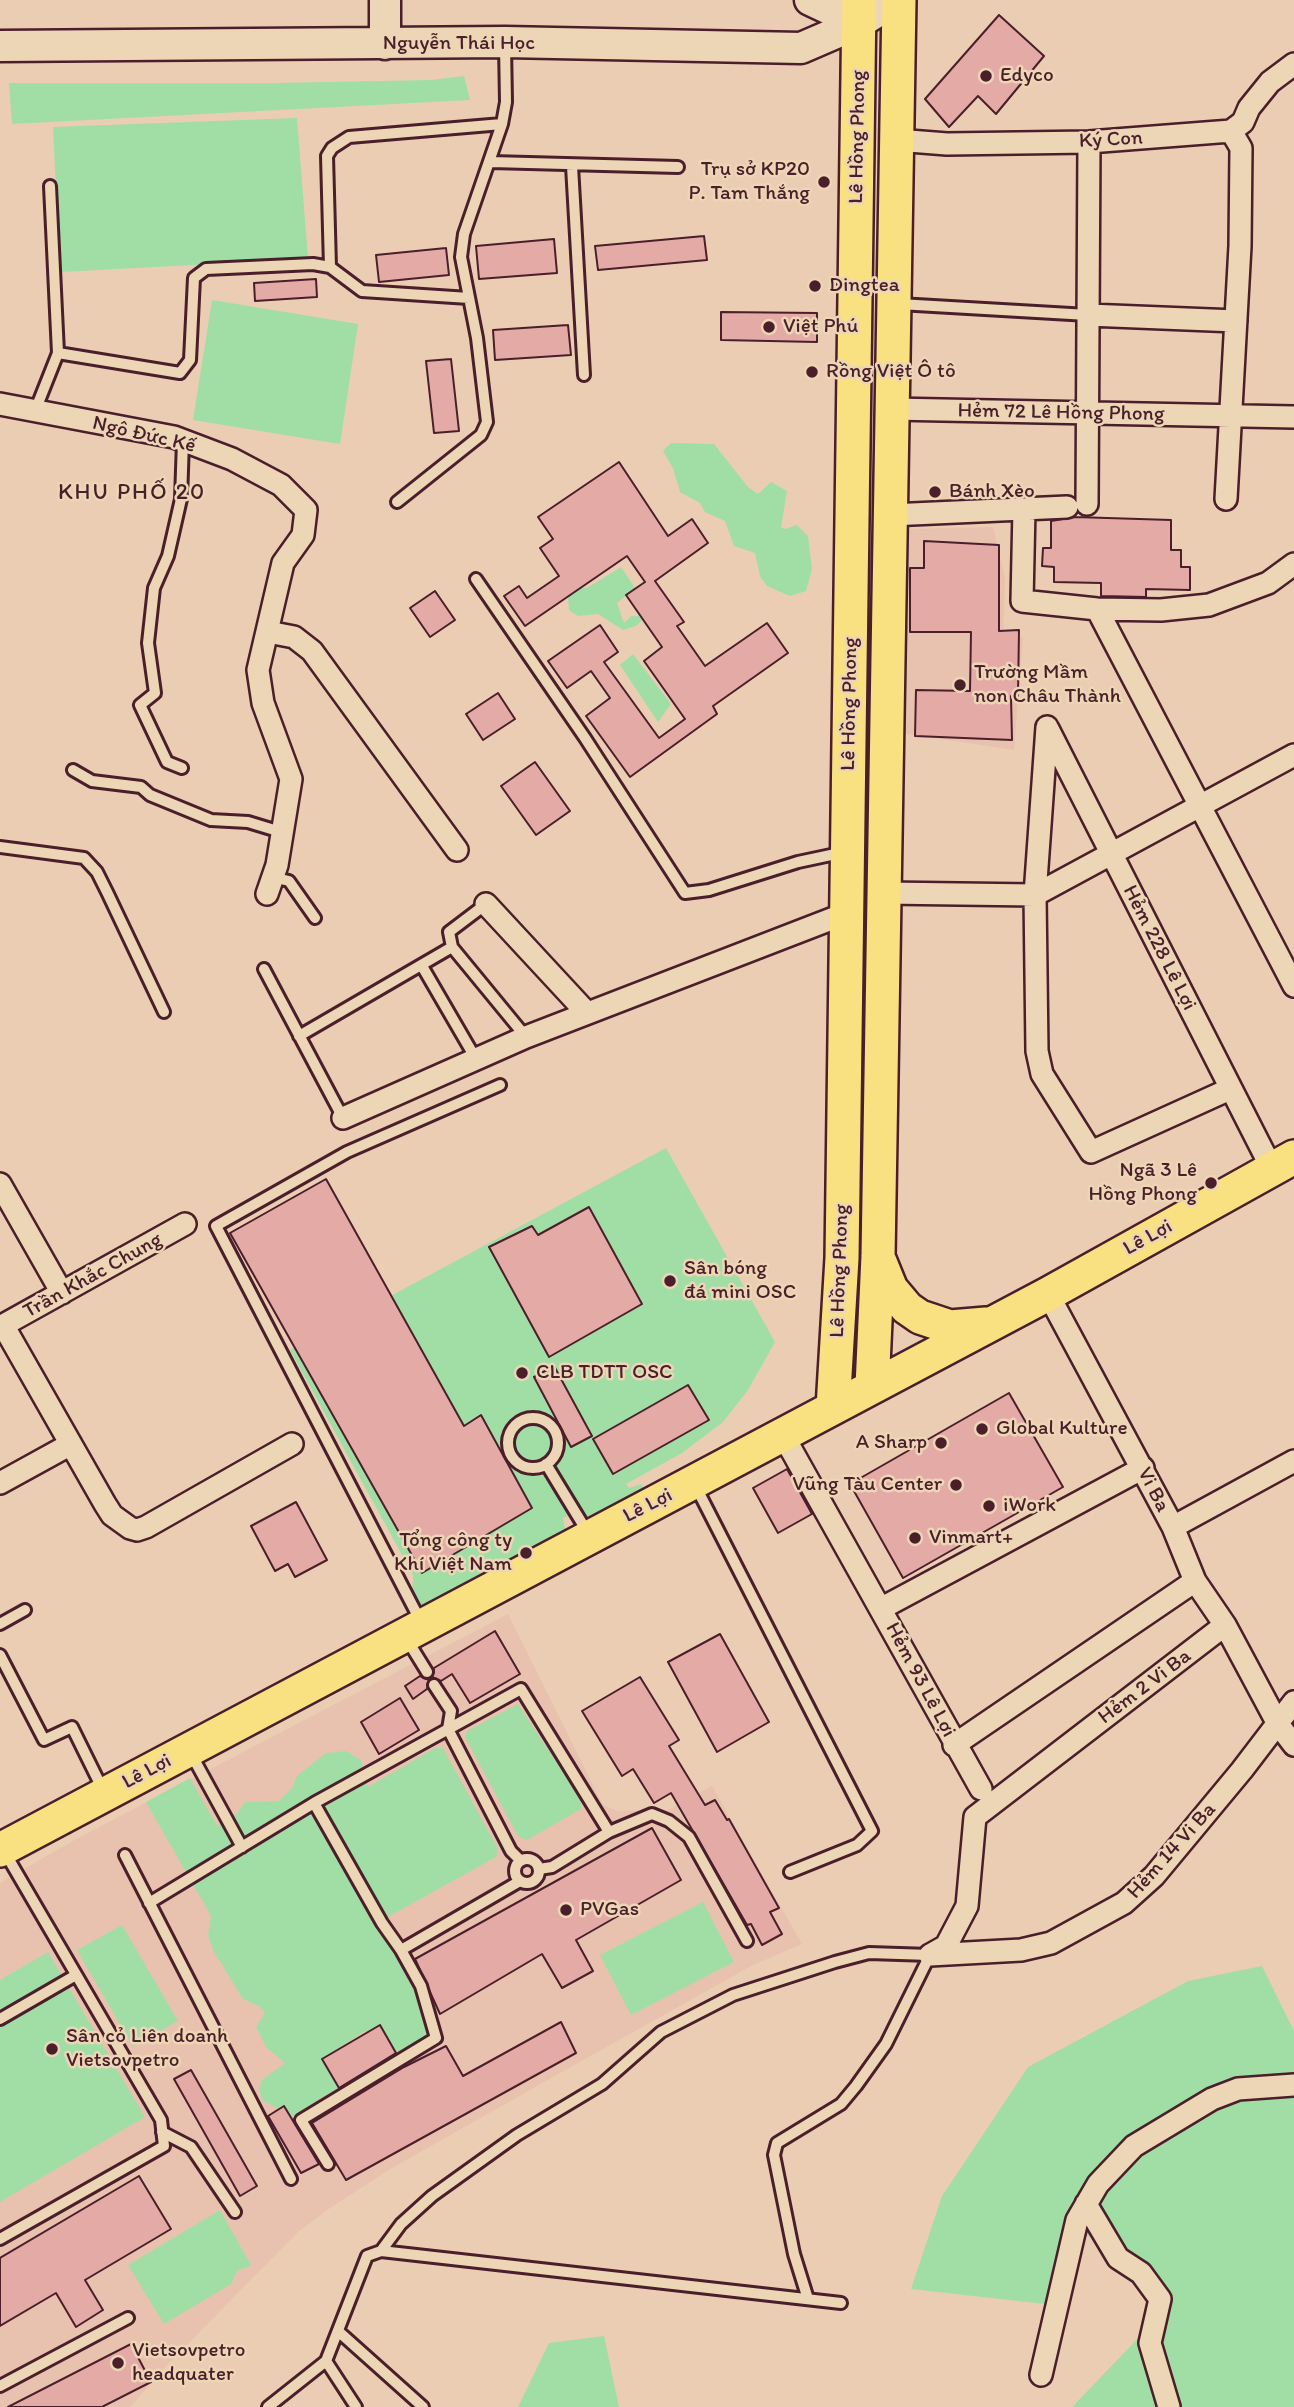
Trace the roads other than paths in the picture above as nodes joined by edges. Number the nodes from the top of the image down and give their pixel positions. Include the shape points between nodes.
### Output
1 (385, 0) edge
2 (810, 0) edge
3 (897, 0) edge
4 (859, 12) edge
5 (505, 42) junction
6 (385, 44) junction
7 (0, 46) edge
8 (1294, 64) edge
9 (859, 82) junction
10 (897, 83) junction
11 (502, 124) junction
12 (1231, 131) junction
13 (896, 140) junction
14 (1089, 142) junction
15 (491, 162) junction
16 (572, 166) junction
17 (678, 167) dead end
18 (50, 186) dead end
19 (330, 267) junction
20 (469, 298) junction
21 (894, 304) junction
22 (1088, 315) junction
23 (1236, 321) junction
24 (58, 353) junction
25 (584, 375) dead end
26 (0, 404) edge
27 (892, 409) junction
28 (35, 411) junction
29 (1088, 413) junction
30 (1231, 417) junction
31 (1294, 417) edge
32 (183, 441) junction
33 (853, 495) junction
34 (1226, 499) dead end
35 (397, 502) dead end
36 (891, 505) junction
37 (1024, 509) junction
38 (1294, 564) edge
39 (477, 579) dead end
40 (1097, 609) junction
41 (268, 632) junction
42 (1294, 755) edge
43 (182, 768) dead end
44 (73, 770) dead end
45 (1199, 809) junction
46 (281, 832) junction
47 (0, 847) edge
48 (457, 850) dead end
49 (848, 851) junction
50 (1112, 855) junction
51 (270, 885) joint
52 (884, 893) junction
53 (1035, 895) junction
54 (847, 903) junction
55 (486, 904) joint
56 (315, 918) dead end
57 (452, 947) junction
58 (422, 966) junction
59 (264, 969) dead end
60 (1294, 986) edge
61 (164, 1012) dead end
62 (587, 1013) junction
63 (299, 1036) junction
64 (526, 1037) junction
65 (476, 1059) junction
66 (500, 1085) dead end
67 (1230, 1089) junction
68 (343, 1118) joint
69 (1283, 1163) edge
70 (0, 1184) edge
71 (185, 1224) dead end
72 (878, 1256) junction
73 (62, 1293) junction
74 (1048, 1294) junction
75 (840, 1299) junction
76 (876, 1304) junction
77 (1000, 1320) junction
78 (2, 1326) edge
79 (872, 1387) junction
80 (833, 1408) junction
81 (783, 1435) junction
82 (71, 1444) junction
83 (292, 1444) dead end
84 (1294, 1461) edge
85 (546, 1464) junction
86 (1143, 1468) junction
87 (694, 1482) junction
88 (0, 1483) edge
89 (1173, 1527) junction
90 (589, 1535) junction
91 (1195, 1581) junction
92 (882, 1608) junction
93 (25, 1610) dead end
94 (0, 1624) edge
95 (1225, 1625) junction
96 (413, 1630) junction
97 (0, 1655) edge
98 (427, 1672) dead end
99 (434, 1685) dead end
100 (1294, 1702) edge
101 (1278, 1724) junction
102 (448, 1729) junction
103 (954, 1745) junction
104 (1294, 1745) edge
105 (188, 1750) junction
106 (981, 1789) dead end
107 (105, 1794) junction
108 (314, 1803) junction
109 (609, 1832) junction
110 (242, 1847) junction
111 (1, 1849) edge
112 (125, 1856) dead end
113 (521, 1861) junction
114 (539, 1869) junction
115 (790, 1872) dead end
116 (520, 1881) junction
117 (149, 1903) junction
118 (747, 1941) dead end
119 (401, 1950) junction
120 (930, 1955) junction
121 (76, 1975) junction
122 (0, 2019) edge
123 (1294, 2085) edge
124 (162, 2132) junction
125 (328, 2164) dead end
126 (291, 2179) dead end
127 (1086, 2204) junction
128 (235, 2211) dead end
129 (0, 2239) edge
130 (381, 2251) junction
131 (808, 2299) junction
132 (841, 2302) dead end
133 (128, 2318) dead end
134 (338, 2331) junction
135 (326, 2361) junction
136 (1041, 2375) dead end
137 (0, 2386) edge
138 (268, 2407) edge
139 (356, 2407) edge
140 (423, 2407) edge
141 (1169, 2407) edge

1 - 6 main road
2 - 4 main road
3 - 4 main road, Nguyễn Thái Học
3 - 10 main road, Lê Hồng Phong
4 - 5 main road, Nguyễn Thái Học via 802,48
4 - 9 main road, Lê Hồng Phong
5 - 6 main road, Nguyễn Thái Học
5 - 11 lane
6 - 7 main road, Nguyễn Thái Học
8 - 12 street via 1270,82 1243,122
9 - 10 main road
9 - 33 main road, Lê Hồng Phong
10 - 13 main road, Lê Hồng Phong
11 - 15 lane
11 - 19 lane via 349,137 332,148 327,156
12 - 14 street, Ký Con
12 - 23 street via 1241,148
13 - 14 street, Ký Con
13 - 21 main road, Lê Hồng Phong
14 - 22 street
15 - 16 lane
15 - 20 lane via 464,234 461,257
16 - 17 lane
16 - 25 lane
18 - 24 lane
19 - 20 lane via 362,291
19 - 24 lane via 313,264 199,272 191,303 190,360 180,373
20 - 35 lane via 487,422 473,442
21 - 22 lane
21 - 27 main road, Lê Hồng Phong
22 - 23 street
22 - 29 street
23 - 30 street
24 - 28 lane
26 - 28 street, Ngô Đức Kế
27 - 29 street, Hẻm 72 Lê Hồng Phong
27 - 36 main road, Lê Hồng Phong
28 - 32 street, Ngô Đức Kế
29 - 30 street, Hẻm 72 Lê Hồng Phong
29 - 37 street via 1077,506
30 - 31 street, Hẻm 72 Lê Hồng Phong
30 - 34 street
32 - 41 street, Ngô Đức Kế via 282,485 306,510 303,535 283,563
32 - 43 lane via 181,499 168,556 154,588 148,643 155,693 140,705 167,762
33 - 36 main road
33 - 49 main road, Lê Hồng Phong
36 - 37 street
36 - 52 main road, Lê Hồng Phong
37 - 40 street via 1022,601
38 - 40 street via 1268,583 1209,605
39 - 49 lane via 685,893
40 - 45 street
41 - 46 street via 258,670 263,703 290,779
41 - 48 street via 294,637 312,652
42 - 45 street
44 - 46 lane via 92,781 141,787 211,820 248,822
45 - 50 street
45 - 60 street
46 - 51 street
47 - 61 lane via 84,858 102,882
49 - 54 main road, Lê Hồng Phong
50 - 53 street
50 - 53 street, Hẻm 228 Lê Lợi via 1047,727
50 - 67 street, Hẻm 228 Lê Lợi
51 - 56 lane via 289,881
52 - 53 street
52 - 54 main road
52 - 72 main road, Lê Hồng Phong
53 - 67 street via 1037,1051 1042,1074 1091,1152
54 - 62 street
54 - 75 main road, Lê Hồng Phong
55 - 57 lane via 449,932
55 - 62 street
57 - 58 lane
57 - 64 lane
58 - 63 lane
58 - 65 lane
59 - 63 lane
62 - 64 street
63 - 68 lane
64 - 65 street
65 - 68 street
66 - 96 lane via 347,1152 216,1226
67 - 69 street, Hẻm 228 Lê Lợi
69 - 74 main road, Lê Lợi
70 - 73 street
71 - 73 street, Trần Khắc Chung
72 - 76 main road, Lê Hồng Phong
72 - 77 main road via 891,1289 920,1317 950,1327
73 - 78 street, Trần Khắc Chung
74 - 77 main road, Lê Lợi
74 - 86 street, Vi Ba
75 - 76 main road
75 - 80 main road, Lê Hồng Phong
76 - 79 main road, Lê Hồng Phong
77 - 79 main road, Lê Lợi
78 - 82 street
79 - 80 main road, Lê Lợi
80 - 81 main road, Lê Lợi
81 - 87 main road, Lê Lợi
81 - 92 street, Hẻm 93 Lê Lợi
82 - 83 street via 112,1515 137,1530
82 - 88 street
84 - 89 street, Vi Ba
85 - 85 lane via 558,1444 554,1429 533,1418 517,1423 509,1438 511,1454 523,1465
85 - 90 lane
86 - 89 street, Vi Ba
86 - 92 street
87 - 90 main road, Lê Lợi
87 - 115 lane via 872,1831 857,1845
89 - 91 street
90 - 96 main road, Lê Lợi
91 - 95 street
91 - 103 street, Hẻm 93 Lê Lợi
92 - 103 street, Hẻm 93 Lê Lợi
93 - 94 lane
95 - 101 street
95 - 120 street, Hẻm 2 Vi Ba via 975,1817 967,1906 946,1946
96 - 98 lane
96 - 105 main road, Lê Lợi
97 - 107 lane via 44,1740 72,1727
99 - 102 lane via 451,1711
100 - 101 street, Hẻm 14 Vi Ba
101 - 104 street
101 - 120 street, Hẻm 14 Vi Ba via 1154,1876 1124,1903 1051,1943 1021,1950
102 - 108 lane
102 - 109 lane via 520,1689
102 - 113 lane via 511,1851
103 - 106 street
105 - 107 main road, Lê Lợi
105 - 110 lane
107 - 111 main road, Lê Lợi
108 - 110 lane
108 - 119 lane
109 - 114 lane via 552,1867
109 - 118 lane via 652,1814 669,1821 689,1837
110 - 117 lane
111 - 121 lane
112 - 117 lane
113 - 114 lane via 532,1860
113 - 116 lane via 515,1871
114 - 116 lane via 535,1881
116 - 119 lane
117 - 126 lane
119 - 125 lane via 421,1986 436,2038 301,2120
120 - 130 lane via 869,1953 835,1962 733,1995 661,2032 602,2084 517,2135 432,2196 401,2224
120 - 131 lane via 863,2078 841,2104 777,2143 774,2155
121 - 122 lane
121 - 124 lane via 161,2120
123 - 127 street via 1238,2089 1212,2099 1134,2146 1098,2184
124 - 128 lane via 191,2147
124 - 129 lane via 164,2146
127 - 136 street via 1077,2220
127 - 141 street via 1118,2258 1141,2273 1160,2299 1150,2343
130 - 131 lane
130 - 134 lane via 367,2256
131 - 132 lane
133 - 137 lane
134 - 135 lane
134 - 140 lane
135 - 138 lane
135 - 139 lane

